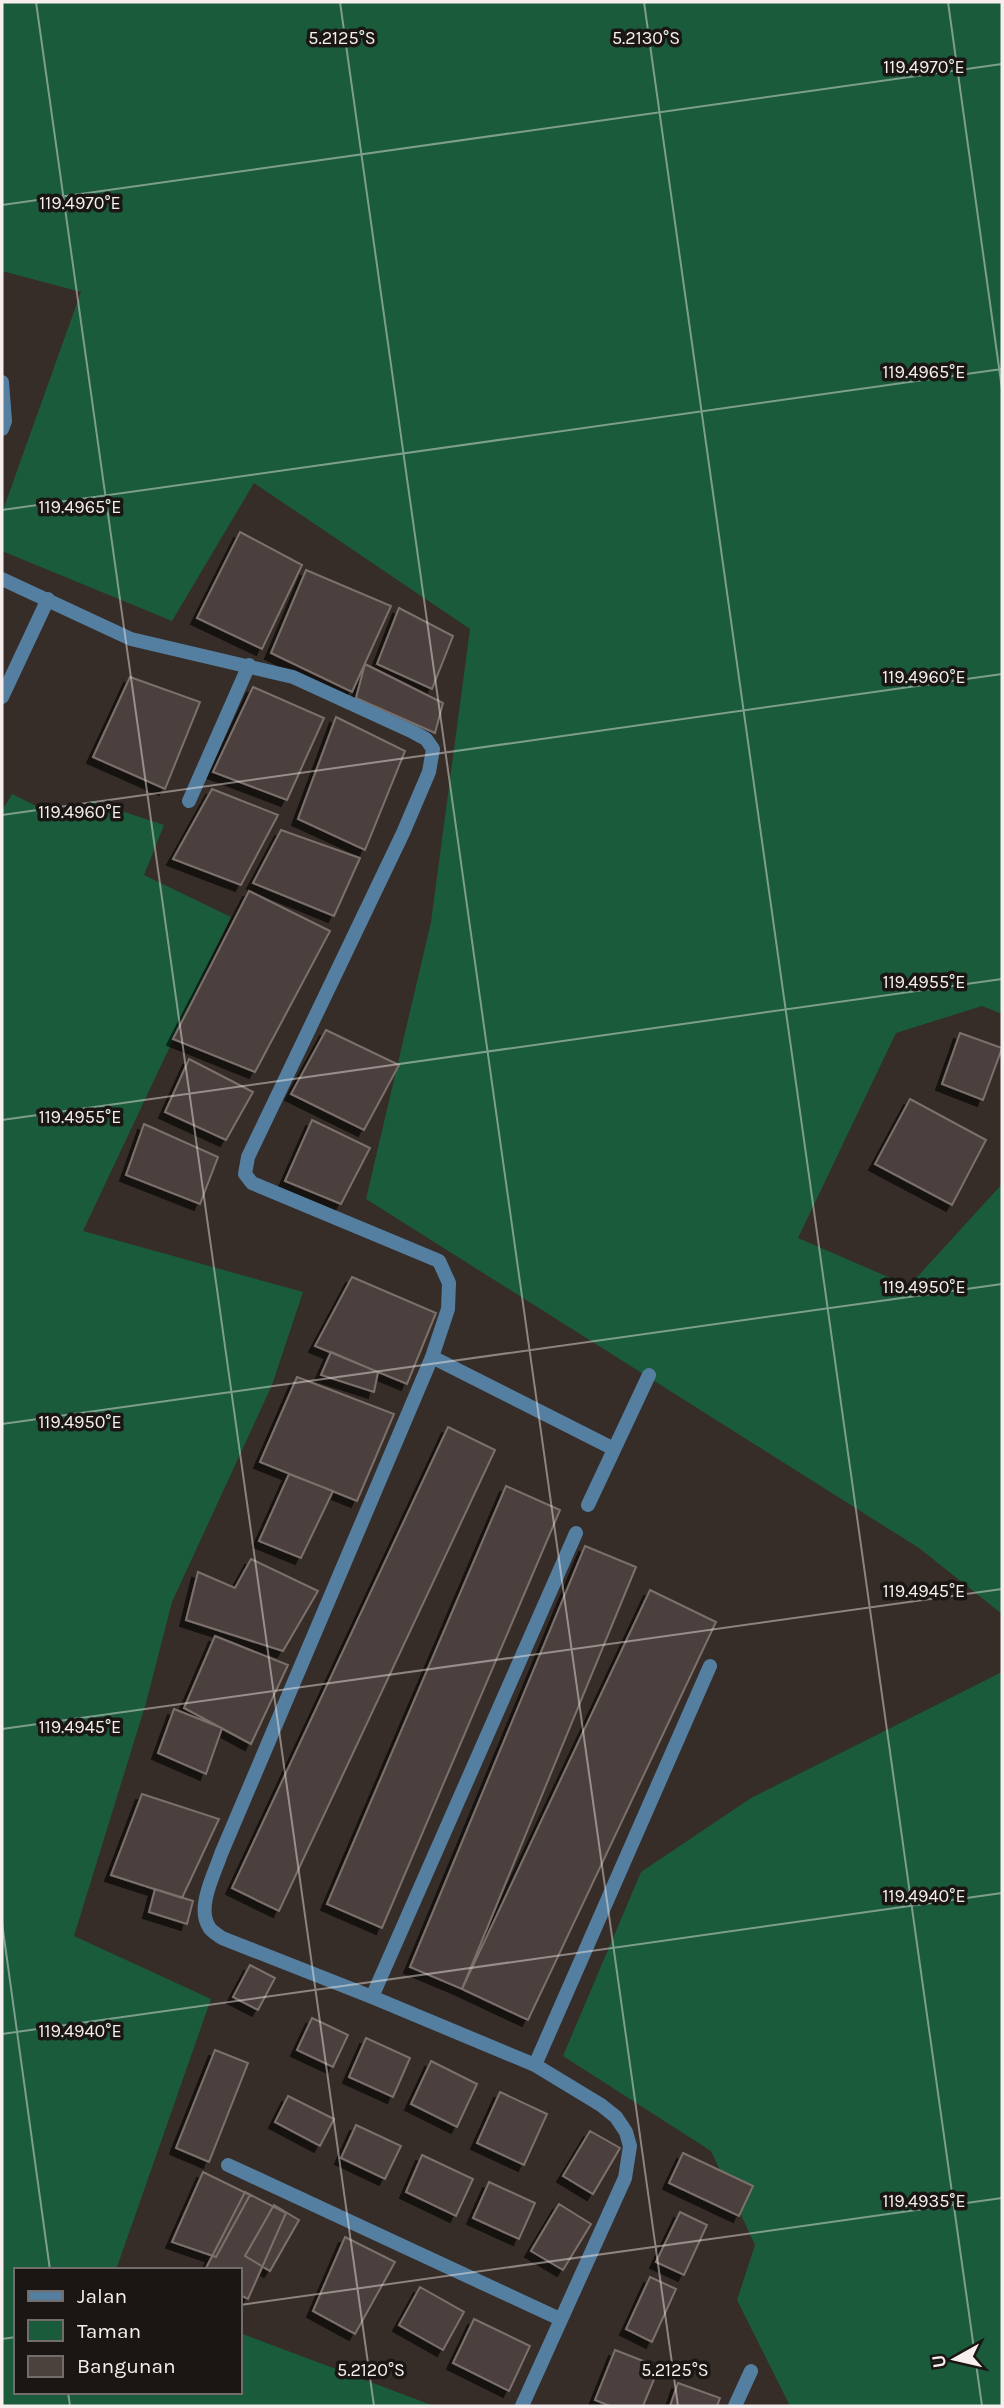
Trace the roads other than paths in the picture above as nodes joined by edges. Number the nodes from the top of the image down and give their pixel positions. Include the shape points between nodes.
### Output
1 (2, 382) edge
2 (2, 429) edge
3 (2, 579) edge
4 (48, 599) junction
5 (249, 665) junction
6 (2, 697) edge
7 (189, 801) dead end
8 (432, 1356) junction
9 (649, 1375) dead end
10 (614, 1449) junction
11 (588, 1505) dead end
12 (576, 1533) dead end
13 (710, 1666) dead end
14 (372, 1997) junction
15 (535, 2065) junction
16 (228, 2165) dead end
17 (560, 2319) junction
18 (751, 2371) dead end
19 (522, 2406) edge
20 (735, 2406) edge

1 - 2 street
3 - 4 street
4 - 5 street via 131,639
4 - 6 street
5 - 7 street
5 - 8 street via 293,677 386,719 426,738 433,749 429,772 403,833 248,1157 245,1174 262,1187 439,1261 449,1283 448,1309
8 - 10 street
8 - 14 street via 221,1854 204,1914 209,1928 222,1938
9 - 10 street
10 - 11 street
12 - 14 street
13 - 15 street
14 - 15 street
15 - 17 street via 616,2117 630,2146 625,2178
16 - 17 street
17 - 19 street
18 - 20 street

